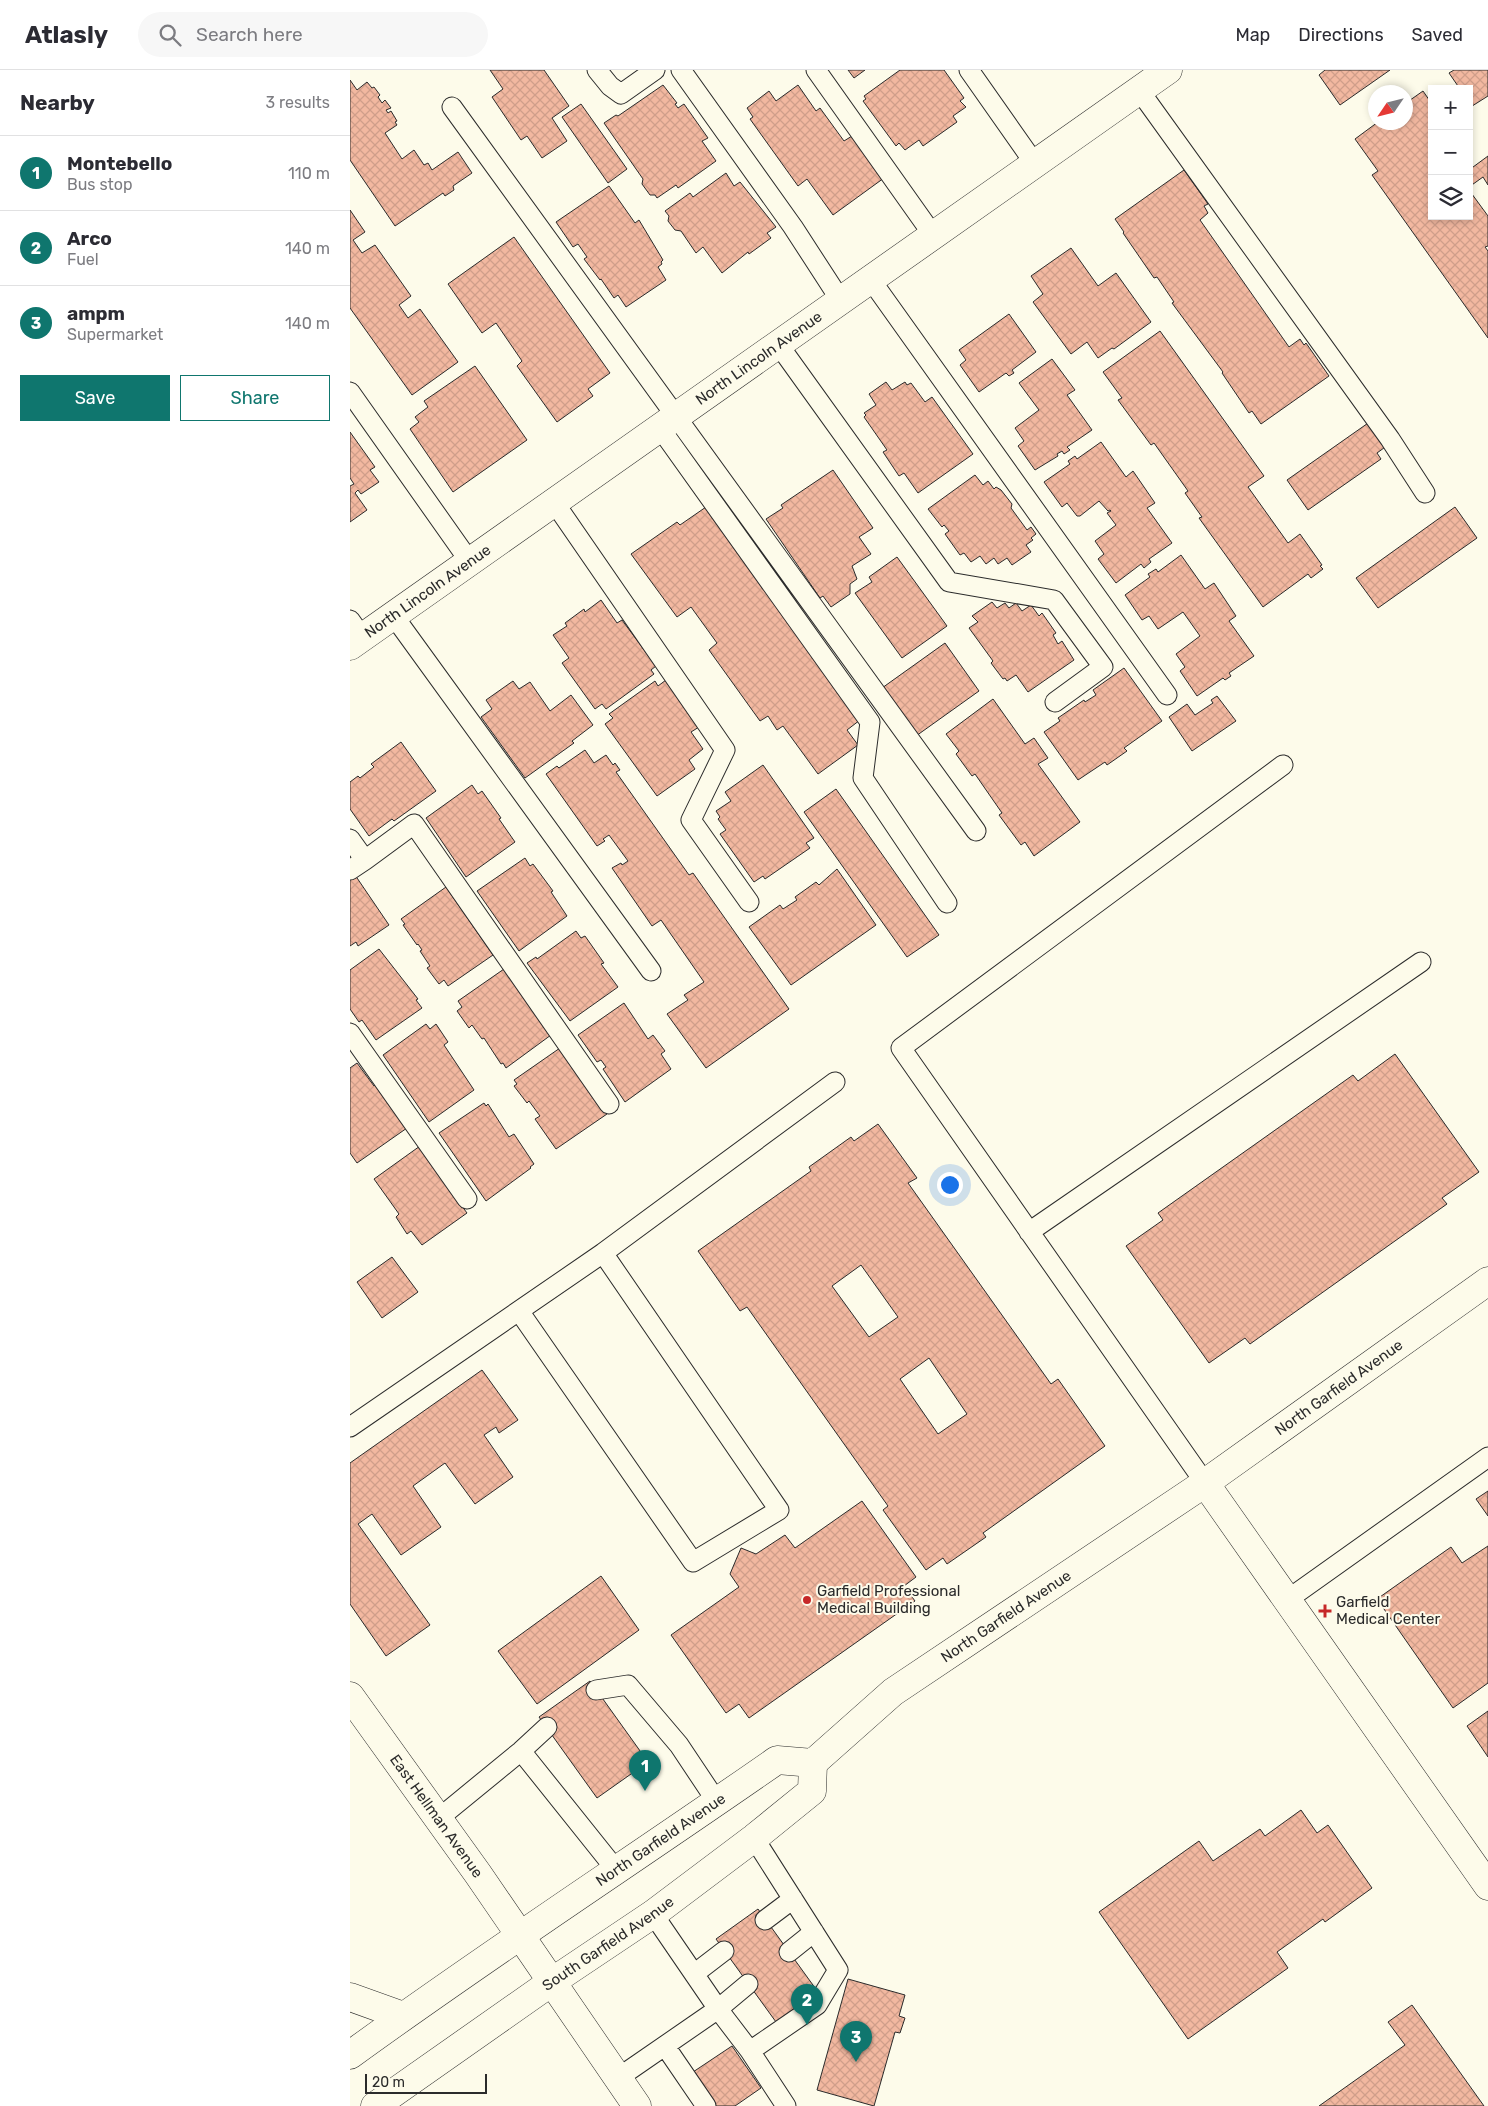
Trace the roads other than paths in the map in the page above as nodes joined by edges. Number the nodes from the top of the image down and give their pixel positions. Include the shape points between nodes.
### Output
1 (598, 70) edge
2 (655, 70) edge
3 (682, 70) edge
4 (816, 70) edge
5 (969, 70) edge
6 (1168, 70) edge
7 (1139, 90) junction
8 (452, 107) dead end
9 (1035, 164) junction
10 (933, 235) junction
11 (871, 280) junction
12 (841, 301) junction
13 (778, 344) junction
14 (350, 392) edge
15 (668, 422) junction
16 (1425, 493) dead end
17 (554, 502) junction
18 (470, 562) junction
19 (394, 615) junction
20 (354, 634) edge
21 (1167, 695) dead end
22 (1054, 702) dead end
23 (1283, 765) dead end
24 (976, 831) dead end
25 (350, 839) edge
26 (357, 865) edge
27 (749, 902) dead end
28 (947, 903) dead end
29 (1421, 962) dead end
30 (652, 971) dead end
31 (350, 1033) edge
32 (835, 1082) dead end
33 (609, 1104) dead end
34 (467, 1199) dead end
35 (1029, 1232) junction
36 (602, 1253) junction
37 (1488, 1281) edge
38 (519, 1311) junction
39 (350, 1427) edge
40 (1488, 1457) edge
41 (1205, 1483) junction
42 (1287, 1600) junction
43 (596, 1690) dead end
44 (350, 1696) edge
45 (547, 1727) dead end
46 (520, 1751) junction
47 (813, 1763) junction
48 (717, 1802) junction
49 (438, 1819) junction
50 (754, 1838) junction
51 (617, 1871) junction
52 (1488, 1886) edge
53 (793, 1899) junction
54 (653, 1914) junction
55 (766, 1920) dead end
56 (814, 1932) junction
57 (520, 1935) junction
58 (724, 1951) dead end
59 (789, 1952) dead end
60 (694, 1974) junction
61 (553, 1981) junction
62 (748, 1984) dead end
63 (350, 1997) edge
64 (718, 2009) junction
65 (404, 2016) junction
66 (665, 2046) junction
67 (750, 2052) junction
68 (350, 2054) edge
69 (618, 2078) junction
70 (375, 2106) edge
71 (637, 2106) edge
72 (706, 2106) edge
73 (786, 2106) edge

1 - 2 lane via 621,94
3 - 12 lane
4 - 10 lane
5 - 9 lane
6 - 7 main road, North Lincoln Avenue
7 - 9 main road, North Lincoln Avenue
7 - 16 lane via 1390,439
8 - 15 lane
9 - 10 main road, North Lincoln Avenue
10 - 11 main road, North Lincoln Avenue
11 - 12 main road, North Lincoln Avenue
11 - 21 lane
12 - 13 main road, North Lincoln Avenue
13 - 15 main road, North Lincoln Avenue
13 - 22 lane via 949,582 1054,600 1103,667
14 - 18 lane
15 - 17 main road, North Lincoln Avenue
15 - 24 lane
15 - 28 lane via 870,722 863,778
17 - 18 main road, North Lincoln Avenue
17 - 27 lane via 726,750 691,820
18 - 19 main road, North Lincoln Avenue
19 - 20 main road, North Lincoln Avenue
19 - 30 lane
23 - 35 lane via 900,1048
25 - 26 lane
26 - 33 lane via 414,824
29 - 35 lane
31 - 34 lane
32 - 36 lane
35 - 41 lane
36 - 38 lane
36 - 38 lane via 779,1510 692,1562
37 - 41 main road, North Garfield Avenue
38 - 39 lane
40 - 42 lane
41 - 42 main road
41 - 47 main road, North Garfield Avenue via 893,1692
42 - 52 main road
43 - 48 lane via 628,1685 679,1745
44 - 49 main road, East Hellman Avenue
45 - 46 lane
46 - 49 lane
46 - 51 lane
47 - 48 main road, North Garfield Avenue via 777,1760
47 - 50 main road, South Garfield Avenue via 812,1791
48 - 51 main road, North Garfield Avenue
49 - 57 main road, East Hellman Avenue
50 - 53 lane
50 - 54 main road, South Garfield Avenue
51 - 57 main road, North Garfield Avenue
53 - 55 lane
53 - 56 lane
54 - 60 lane
54 - 61 main road, South Garfield Avenue
56 - 59 lane
56 - 67 lane via 838,1970 817,2005
57 - 61 main road, East Hellman Avenue
57 - 65 main road
58 - 60 lane
60 - 64 lane
61 - 69 main road, East Hellman Avenue
61 - 70 main road, South Garfield Avenue
62 - 64 lane
63 - 65 main road
64 - 66 lane
64 - 67 lane
65 - 68 main road
66 - 69 lane
66 - 72 lane
67 - 73 lane
69 - 71 main road, East Hellman Avenue

